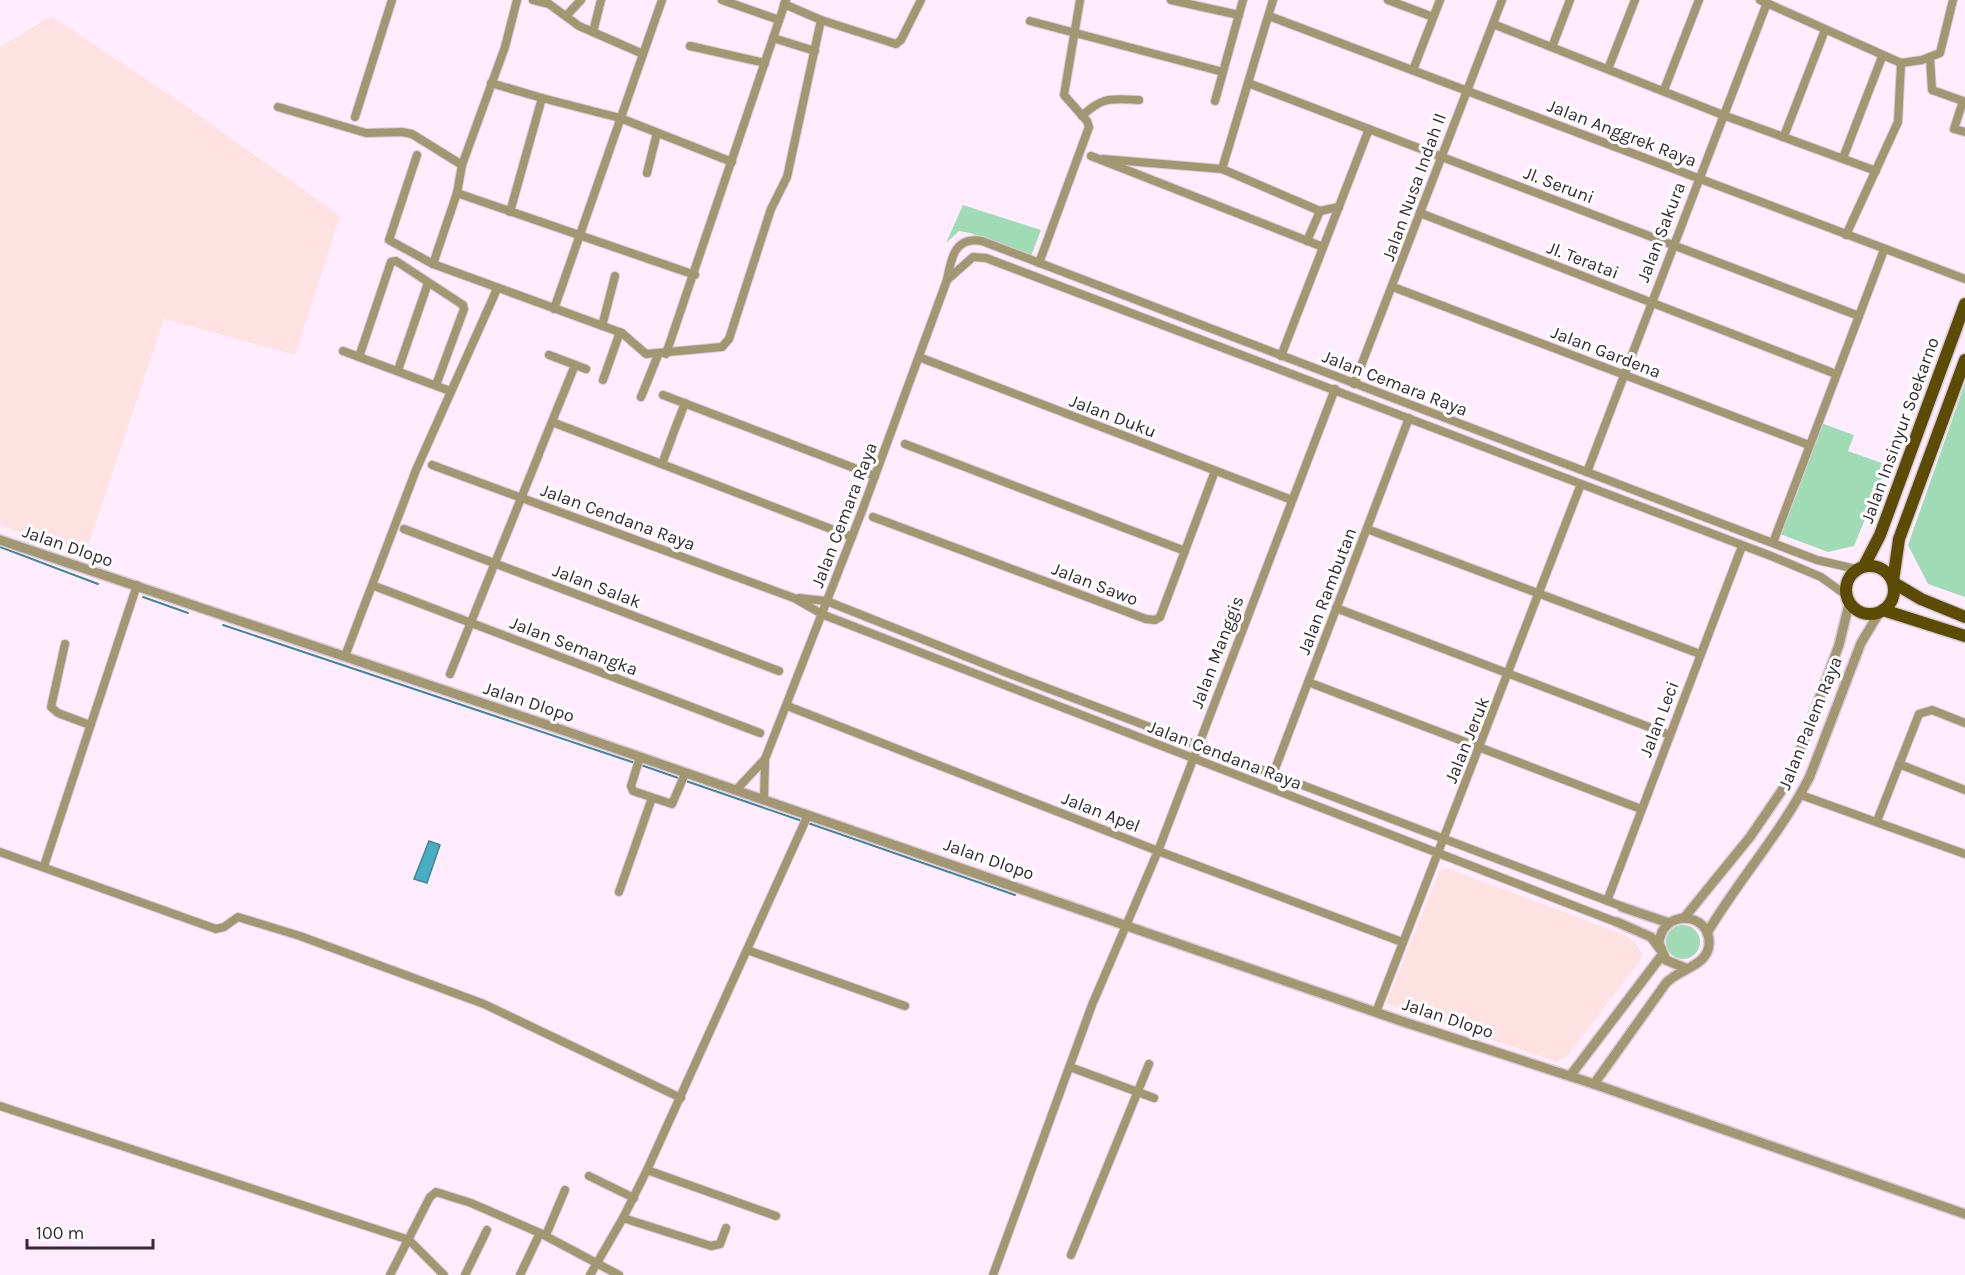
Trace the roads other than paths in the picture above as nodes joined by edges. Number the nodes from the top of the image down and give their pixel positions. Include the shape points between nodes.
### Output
1 (392, 0) edge
2 (517, 0) edge
3 (533, 0) edge
4 (581, 0) edge
5 (601, 0) edge
6 (662, 0) edge
7 (722, 0) edge
8 (921, 0) edge
9 (1080, 0) edge
10 (1171, 0) edge
11 (1243, 0) edge
12 (1273, 0) edge
13 (1388, 0) edge
14 (1440, 0) edge
15 (1502, 0) edge
16 (1570, 0) edge
17 (1635, 0) edge
18 (1699, 0) edge
19 (1953, 0) edge
20 (785, 2) edge
21 (1763, 2) edge
22 (567, 15) junction
23 (1239, 15) junction
24 (1269, 16) junction
25 (1433, 16) junction
26 (779, 20) junction
27 (821, 20) junction
28 (1030, 21) dead end
29 (1492, 24) junction
30 (1825, 30) junction
31 (593, 32) junction
32 (1075, 33) junction
33 (773, 38) junction
34 (690, 46) dead end
35 (1552, 47) junction
36 (815, 51) junction
37 (643, 54) junction
38 (1882, 57) junction
39 (1930, 57) junction
40 (765, 63) junction
41 (1901, 63) junction
42 (1608, 69) junction
43 (1413, 70) junction
44 (1222, 72) junction
45 (1248, 82) junction
46 (491, 83) junction
47 (1466, 90) junction
48 (1664, 90) junction
49 (542, 98) junction
50 (1139, 100) dead end
51 (1215, 101) dead end
52 (278, 107) dead end
53 (1723, 115) junction
54 (1082, 116) junction
55 (355, 117) dead end
56 (620, 118) junction
57 (1369, 129) junction
58 (1965, 132) edge
59 (657, 133) junction
60 (1784, 136) junction
61 (417, 155) dead end
62 (1091, 156) dead end
63 (1441, 156) junction
64 (1843, 158) junction
65 (1103, 159) junction
66 (732, 162) junction
67 (462, 165) junction
68 (1222, 169) junction
69 (1876, 171) junction
70 (647, 173) dead end
71 (1698, 179) junction
72 (457, 193) junction
73 (1339, 207) junction
74 (1320, 211) junction
75 (510, 212) junction
76 (1419, 213) junction
77 (580, 235) junction
78 (1846, 235) junction
79 (1307, 240) junction
80 (1673, 245) junction
81 (1323, 247) junction
82 (1884, 250) junction
83 (1028, 259) junction
84 (1039, 263) junction
85 (433, 264) junction
86 (1023, 271) junction
87 (695, 275) junction
88 (615, 276) dead end
89 (1965, 279) edge
90 (947, 280) junction
91 (428, 283) junction
92 (1393, 286) junction
93 (497, 289) junction
94 (1650, 303) junction
95 (1965, 304) edge
96 (554, 309) junction
97 (1859, 316) junction
98 (602, 326) junction
99 (620, 332) junction
100 (1221, 333) junction
101 (1217, 344) junction
102 (343, 351) dead end
103 (662, 354) junction
104 (549, 355) dead end
105 (1281, 356) junction
106 (359, 357) junction
107 (924, 359) dead end
108 (1965, 360) edge
109 (575, 365) junction
110 (586, 369) dead end
111 (398, 370) junction
112 (1836, 374) junction
113 (1623, 375) junction
114 (603, 380) dead end
115 (1354, 384) junction
116 (436, 385) junction
117 (1335, 390) junction
118 (450, 391) junction
119 (663, 395) dead end
120 (641, 397) dead end
121 (685, 404) junction
122 (1409, 418) junction
123 (552, 422) junction
124 (1455, 422) junction
125 (1451, 434) junction
126 (905, 444) dead end
127 (1809, 445) junction
128 (662, 464) junction
129 (432, 465) dead end
130 (1215, 471) junction
131 (1904, 471) junction
132 (1587, 472) junction
133 (875, 476) junction
134 (1922, 477) junction
135 (1581, 484) junction
136 (521, 497) junction
137 (1292, 500) junction
138 (873, 517) dead end
139 (404, 529) dead end
140 (1367, 529) junction
141 (852, 537) junction
142 (0, 540) edge
143 (1774, 540) dead end
144 (1741, 549) dead end
145 (1185, 551) junction
146 (494, 562) junction
147 (1860, 568) junction
148 (1893, 582) junction
149 (377, 587) dead end
150 (135, 590) junction
151 (1540, 594) junction
152 (794, 598) junction
153 (1848, 599) junction
154 (827, 602) junction
155 (1336, 608) junction
156 (1881, 611) junction
157 (823, 615) junction
158 (1965, 617) edge
159 (471, 623) junction
160 (1965, 636) edge
161 (65, 644) dead end
162 (1700, 654) junction
163 (345, 656) junction
164 (779, 671) dead end
165 (450, 674) dead end
166 (1010, 674) junction
167 (1509, 676) junction
168 (1308, 682) junction
169 (1005, 685) junction
170 (1820, 698) junction
171 (1836, 704) junction
172 (790, 707) dead end
173 (1965, 723) edge
174 (90, 725) junction
175 (760, 733) dead end
176 (1670, 735) junction
177 (1197, 746) junction
178 (1481, 748) junction
179 (1192, 758) junction
180 (765, 759) junction
181 (639, 762) junction
182 (1899, 764) junction
183 (1273, 774) junction
184 (683, 779) junction
185 (736, 790) junction
186 (1965, 790) edge
187 (1801, 795) junction
188 (652, 798) junction
189 (764, 799) junction
190 (1641, 809) junction
191 (806, 819) junction
192 (1878, 820) junction
193 (1444, 839) junction
194 (1740, 849) junction
195 (1158, 851) junction
196 (0, 852) edge
197 (1438, 854) junction
198 (1965, 854) edge
199 (1755, 861) junction
200 (44, 866) junction
201 (619, 892) dead end
202 (1607, 901) junction
203 (1622, 907) joint
204 (1684, 918) junction
205 (1617, 922) joint
206 (1669, 923) junction
207 (1126, 924) junction
208 (1707, 933) junction
209 (1402, 942) junction
210 (747, 950) junction
211 (1661, 952) junction
212 (1685, 968) junction
213 (905, 1006) dead end
214 (1378, 1007) dead end
215 (1612, 1022) junction
216 (1629, 1033) junction
217 (1149, 1064) dead end
218 (1070, 1067) junction
219 (1570, 1076) junction
220 (1594, 1084) junction
221 (1137, 1092) junction
222 (681, 1098) junction
223 (1154, 1098) dead end
224 (0, 1106) edge
225 (647, 1170) junction
226 (589, 1176) dead end
227 (565, 1190) dead end
228 (634, 1198) junction
229 (1965, 1214) edge
230 (776, 1216) dead end
231 (623, 1218) junction
232 (726, 1227) dead end
233 (487, 1230) dead end
234 (543, 1234) junction
235 (409, 1240) junction
236 (1071, 1255) dead end
237 (596, 1265) junction
238 (390, 1275) edge
239 (444, 1275) edge
240 (465, 1275) edge
241 (520, 1275) edge
242 (590, 1275) edge
243 (619, 1275) edge
244 (993, 1275) edge

1 - 55 street
2 - 46 street via 512,26
3 - 22 street via 549,3
4 - 22 street
5 - 31 street
6 - 37 street
7 - 26 street
8 - 27 street via 897,44
9 - 32 street
10 - 23 street
11 - 23 street
12 - 24 street
13 - 25 street
14 - 25 street
15 - 29 street, Jalan Nusa Indah II
16 - 35 street
17 - 42 street
18 - 48 street
19 - 39 street via 1940,53
20 - 26 street
20 - 27 street
21 - 30 street
21 - 53 street, Jalan Sakura
22 - 31 street
23 - 44 street
24 - 43 street, Jalan Anggrek Raya
24 - 45 street
25 - 43 street
26 - 33 street
27 - 36 street
28 - 32 street
29 - 35 street
29 - 47 street, Jalan Nusa Indah II
30 - 38 street
30 - 60 street
31 - 37 street
32 - 44 street
32 - 54 street via 1064,95
33 - 36 street
33 - 40 street
34 - 40 street
35 - 42 street
36 - 103 street via 787,177 771,209 729,339 719,348
37 - 56 street
38 - 41 street
38 - 64 street
39 - 41 street
39 - 58 street via 1932,90 1963,101 1954,129
40 - 66 street
41 - 69 street via 1898,122
42 - 48 street
43 - 47 street, Jalan Anggrek Raya
44 - 51 street
45 - 57 street, Jl. Seruni
45 - 68 street
46 - 49 street
46 - 67 street
47 - 63 street, Jalan Nusa Indah II
47 - 71 street, Jalan Anggrek Raya
48 - 53 street
49 - 56 street
49 - 75 street
50 - 54 street via 1106,99
52 - 67 street via 366,133 412,134
53 - 60 street
53 - 71 street, Jalan Sakura
54 - 84 street via 1089,127
56 - 59 street
56 - 77 street
57 - 63 street, Jl. Seruni
57 - 73 street
59 - 66 street
59 - 70 street
60 - 64 street
61 - 85 street via 390,240
62 - 65 street
63 - 76 street, Jalan Nusa Indah II
63 - 80 street, Jl. Seruni
64 - 69 street
65 - 68 street
65 - 79 street
66 - 87 street
67 - 72 street
68 - 74 street
69 - 78 street
71 - 78 street, Jalan Anggrek Raya
71 - 80 street, Jalan Sakura
72 - 75 street
72 - 85 street
73 - 74 street
73 - 81 street
74 - 79 street
75 - 77 street
76 - 92 street, Jalan Nusa Indah II
76 - 94 street, Jl. Teratai
77 - 87 street
77 - 96 street
78 - 82 street, Jalan Anggrek Raya
79 - 81 street
80 - 94 street, Jalan Sakura
80 - 97 street, Jl. Seruni
81 - 105 street
82 - 89 street, Jalan Anggrek Raya
82 - 97 street
83 - 84 street, Jalan Cemara Raya
83 - 86 street
83 - 90 street, Jalan Cemara Raya via 971,240 954,251
84 - 100 street, Jalan Cemara Raya
85 - 93 street
86 - 90 street, Jalan Cemara Raya via 979,257 971,259
86 - 101 street, Jalan Cemara Raya
87 - 103 street
88 - 98 street
90 - 133 street, Jalan Cemara Raya
91 - 106 street via 392,261
91 - 111 street
91 - 116 street via 464,309
92 - 113 street, Jalan Gardena
92 - 115 street, Jalan Nusa Indah II
93 - 96 street
93 - 118 street
94 - 112 street, Jl. Teratai
94 - 113 street, Jalan Sakura
95 - 131 main road, Jalan Insinyur Soekarno
96 - 98 street
97 - 112 street
98 - 99 street
99 - 103 street via 643,353
99 - 114 street
100 - 101 street
100 - 105 street, Jalan Cemara Raya
101 - 117 street, Jalan Cemara Raya
102 - 106 street
103 - 120 street
104 - 109 street
105 - 115 street, Jalan Cemara Raya
106 - 111 street
107 - 130 street, Jalan Duku
108 - 134 main road, Jalan Insinyur Soekarno
109 - 110 street
109 - 123 street
111 - 116 street
112 - 127 street
113 - 127 street, Jalan Gardena
113 - 132 street, Jalan Sakura
115 - 124 street, Jalan Cemara Raya
116 - 118 street
117 - 122 street, Jalan Cemara Raya
117 - 137 street, Jalan Manggis
118 - 163 street
119 - 121 street
121 - 128 street
121 - 133 street
122 - 125 street, Jalan Cemara Raya
122 - 140 street, Jalan Rambutan
123 - 128 street
123 - 136 street
124 - 125 street
124 - 132 street, Jalan Cemara Raya
125 - 135 street, Jalan Cemara Raya
126 - 145 street
127 - 143 street
128 - 141 street
129 - 136 street, Jalan Cendana Raya
130 - 137 street, Jalan Duku
130 - 145 street, Jalan Sawo
131 - 134 main road
131 - 147 main road, Jalan Insinyur Soekarno via 1880,535
132 - 147 street, Jalan Cemara Raya via 1827,564
133 - 141 street, Jalan Cemara Raya
134 - 148 main road, Jalan Insinyur Soekarno via 1899,539
135 - 151 street, Jalan Jeruk
135 - 153 street, Jalan Cemara Raya via 1821,577
136 - 146 street
136 - 152 street, Jalan Cendana Raya
137 - 177 street, Jalan Manggis
138 - 145 street, Jalan Sawo via 1151,620 1160,617
139 - 146 street, Jalan Salak
140 - 151 street
140 - 155 street, Jalan Rambutan
141 - 154 street, Jalan Cemara Raya
142 - 150 street, Jalan Dlopo
144 - 162 street, Jalan Leci
146 - 159 street
146 - 164 street, Jalan Salak
147 - 148 main road via 1878,566
147 - 153 main road via 1847,580
148 - 156 main road via 1893,598
148 - 158 main road via 1921,599
149 - 159 street, Jalan Semangka
150 - 163 street, Jalan Dlopo
150 - 174 street
151 - 162 street
151 - 167 street, Jalan Jeruk
152 - 154 street, Jalan Cendana Raya
152 - 157 street, Jalan Cendana Raya
153 - 156 main road via 1862,613
153 - 170 street, Jalan Palem Raya via 1843,631
154 - 157 street, Jalan Cemara Raya
154 - 166 street, Jalan Cendana Raya
155 - 167 street
155 - 168 street, Jalan Rambutan
156 - 160 main road
156 - 171 street, Jalan Palem Raya via 1865,632
157 - 169 street, Jalan Cendana Raya
157 - 180 street, Jalan Cemara Raya
159 - 165 street
159 - 175 street, Jalan Semangka
161 - 174 street via 51,707
162 - 176 street, Jalan Leci
163 - 181 street, Jalan Dlopo
166 - 169 street
166 - 177 street, Jalan Cendana Raya
167 - 176 street
167 - 178 street, Jalan Jeruk
168 - 178 street
168 - 183 street, Jalan Rambutan
169 - 179 street, Jalan Cendana Raya
170 - 171 street
170 - 194 street, Jalan Palem Raya via 1789,780
171 - 187 street, Jalan Palem Raya
172 - 195 street, Jalan Apel
173 - 182 street via 1932,710 1919,714
174 - 200 street
176 - 190 street, Jalan Leci
177 - 179 street, Jalan Manggis
177 - 183 street, Jalan Cendana Raya
178 - 190 street
178 - 193 street, Jalan Jeruk
179 - 195 street, Jalan Manggis
179 - 197 street, Jalan Cendana Raya
180 - 185 street
180 - 189 street
181 - 184 street, Jalan Dlopo
181 - 188 street via 631,789
182 - 186 street
182 - 192 street
183 - 193 street, Jalan Cendana Raya
184 - 185 street, Jalan Dlopo
184 - 188 street via 672,804
185 - 189 street, Jalan Dlopo
187 - 192 street
187 - 199 street, Jalan Palem Raya
188 - 201 street
189 - 191 street, Jalan Dlopo
190 - 202 street, Jalan Leci
191 - 207 street, Jalan Dlopo
191 - 210 street
192 - 198 street
193 - 197 street, Jalan Jeruk
193 - 202 street, Jalan Cendana Raya
194 - 199 street
194 - 204 street, Jalan Palem Raya
195 - 207 street, Jalan Manggis
195 - 209 street, Jalan Apel
196 - 200 street
197 - 205 street, Jalan Cendana Raya
197 - 209 street, Jalan Jeruk
199 - 208 street, Jalan Palem Raya
200 - 222 street via 216,929 238,917 300,936 484,1004
202 - 203 street, Jalan Cendana Raya
203 - 206 street
204 - 206 street
204 - 208 street via 1695,920
205 - 211 street via 1651,937
206 - 211 street via 1661,932
207 - 218 street, Jalan Manggis
207 - 219 street, Jalan Dlopo
208 - 212 street via 1707,954 1699,963
209 - 214 street, Jalan Jeruk
210 - 213 street
210 - 222 street
211 - 212 street via 1672,965
211 - 215 street
212 - 216 street via 1666,983
215 - 216 street
215 - 219 street
216 - 220 street
217 - 221 street
218 - 221 street
218 - 244 street, Jalan Manggis
219 - 220 street, Jalan Dlopo
220 - 229 street, Jalan Dlopo
221 - 223 street
221 - 236 street
222 - 225 street
224 - 235 street
225 - 228 street
225 - 230 street
226 - 228 street
227 - 234 street
228 - 231 street
231 - 232 street via 711,1246 720,1244
231 - 237 street
233 - 240 street
234 - 235 street via 436,1192
234 - 237 street
234 - 241 street
235 - 238 street
235 - 239 street
237 - 242 street
237 - 243 street

